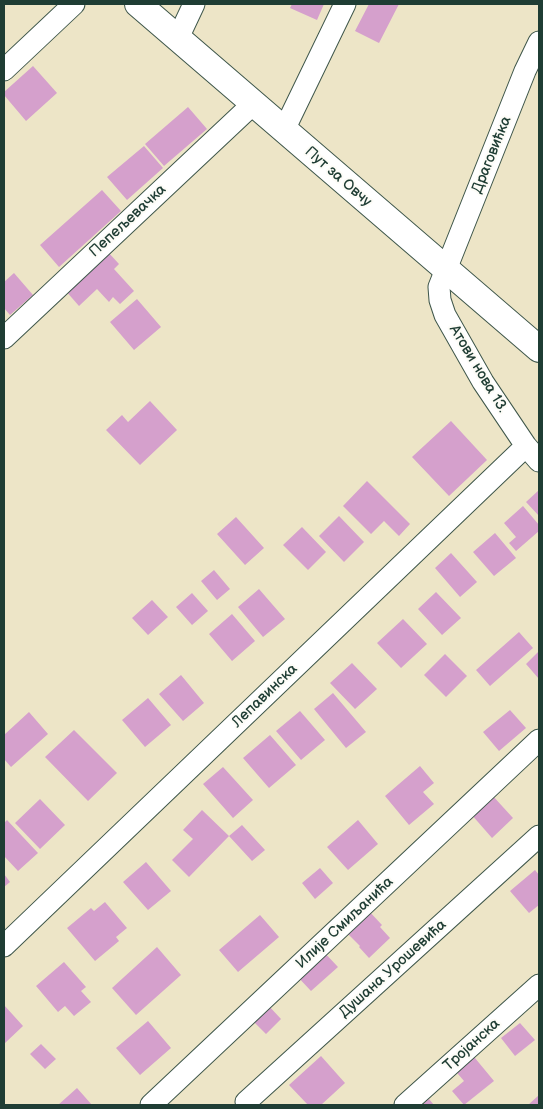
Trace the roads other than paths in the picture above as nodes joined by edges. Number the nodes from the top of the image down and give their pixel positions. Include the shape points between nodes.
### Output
1 (74, 4) edge
2 (194, 4) edge
3 (345, 4) edge
4 (140, 5) edge
5 (178, 38) junction
6 (539, 42) edge
7 (4, 70) edge
8 (253, 104) junction
9 (284, 130) junction
10 (446, 269) junction
11 (4, 338) edge
12 (539, 350) edge
13 (533, 453) edge
14 (539, 740) edge
15 (539, 836) edge
16 (4, 946) edge
17 (539, 985) edge
18 (246, 1102) dead end
19 (151, 1105) edge
20 (405, 1105) edge

1 - 7 street
2 - 5 street
3 - 9 street
4 - 5 street, Пут за Овчу
5 - 8 street, Пут за Овчу
6 - 10 street, Драговићка
8 - 9 street, Пут за Овчу
8 - 11 street, Пепељевачка
9 - 10 street, Пут за Овчу
10 - 12 street, Пут за Овчу
10 - 13 street, Атови нова 13. via 439,287 445,315 483,382
13 - 16 street, Лепавинска
14 - 19 street, Илије Смиљанића
15 - 18 street, Душана Урошевића
17 - 20 street, Тројанска

